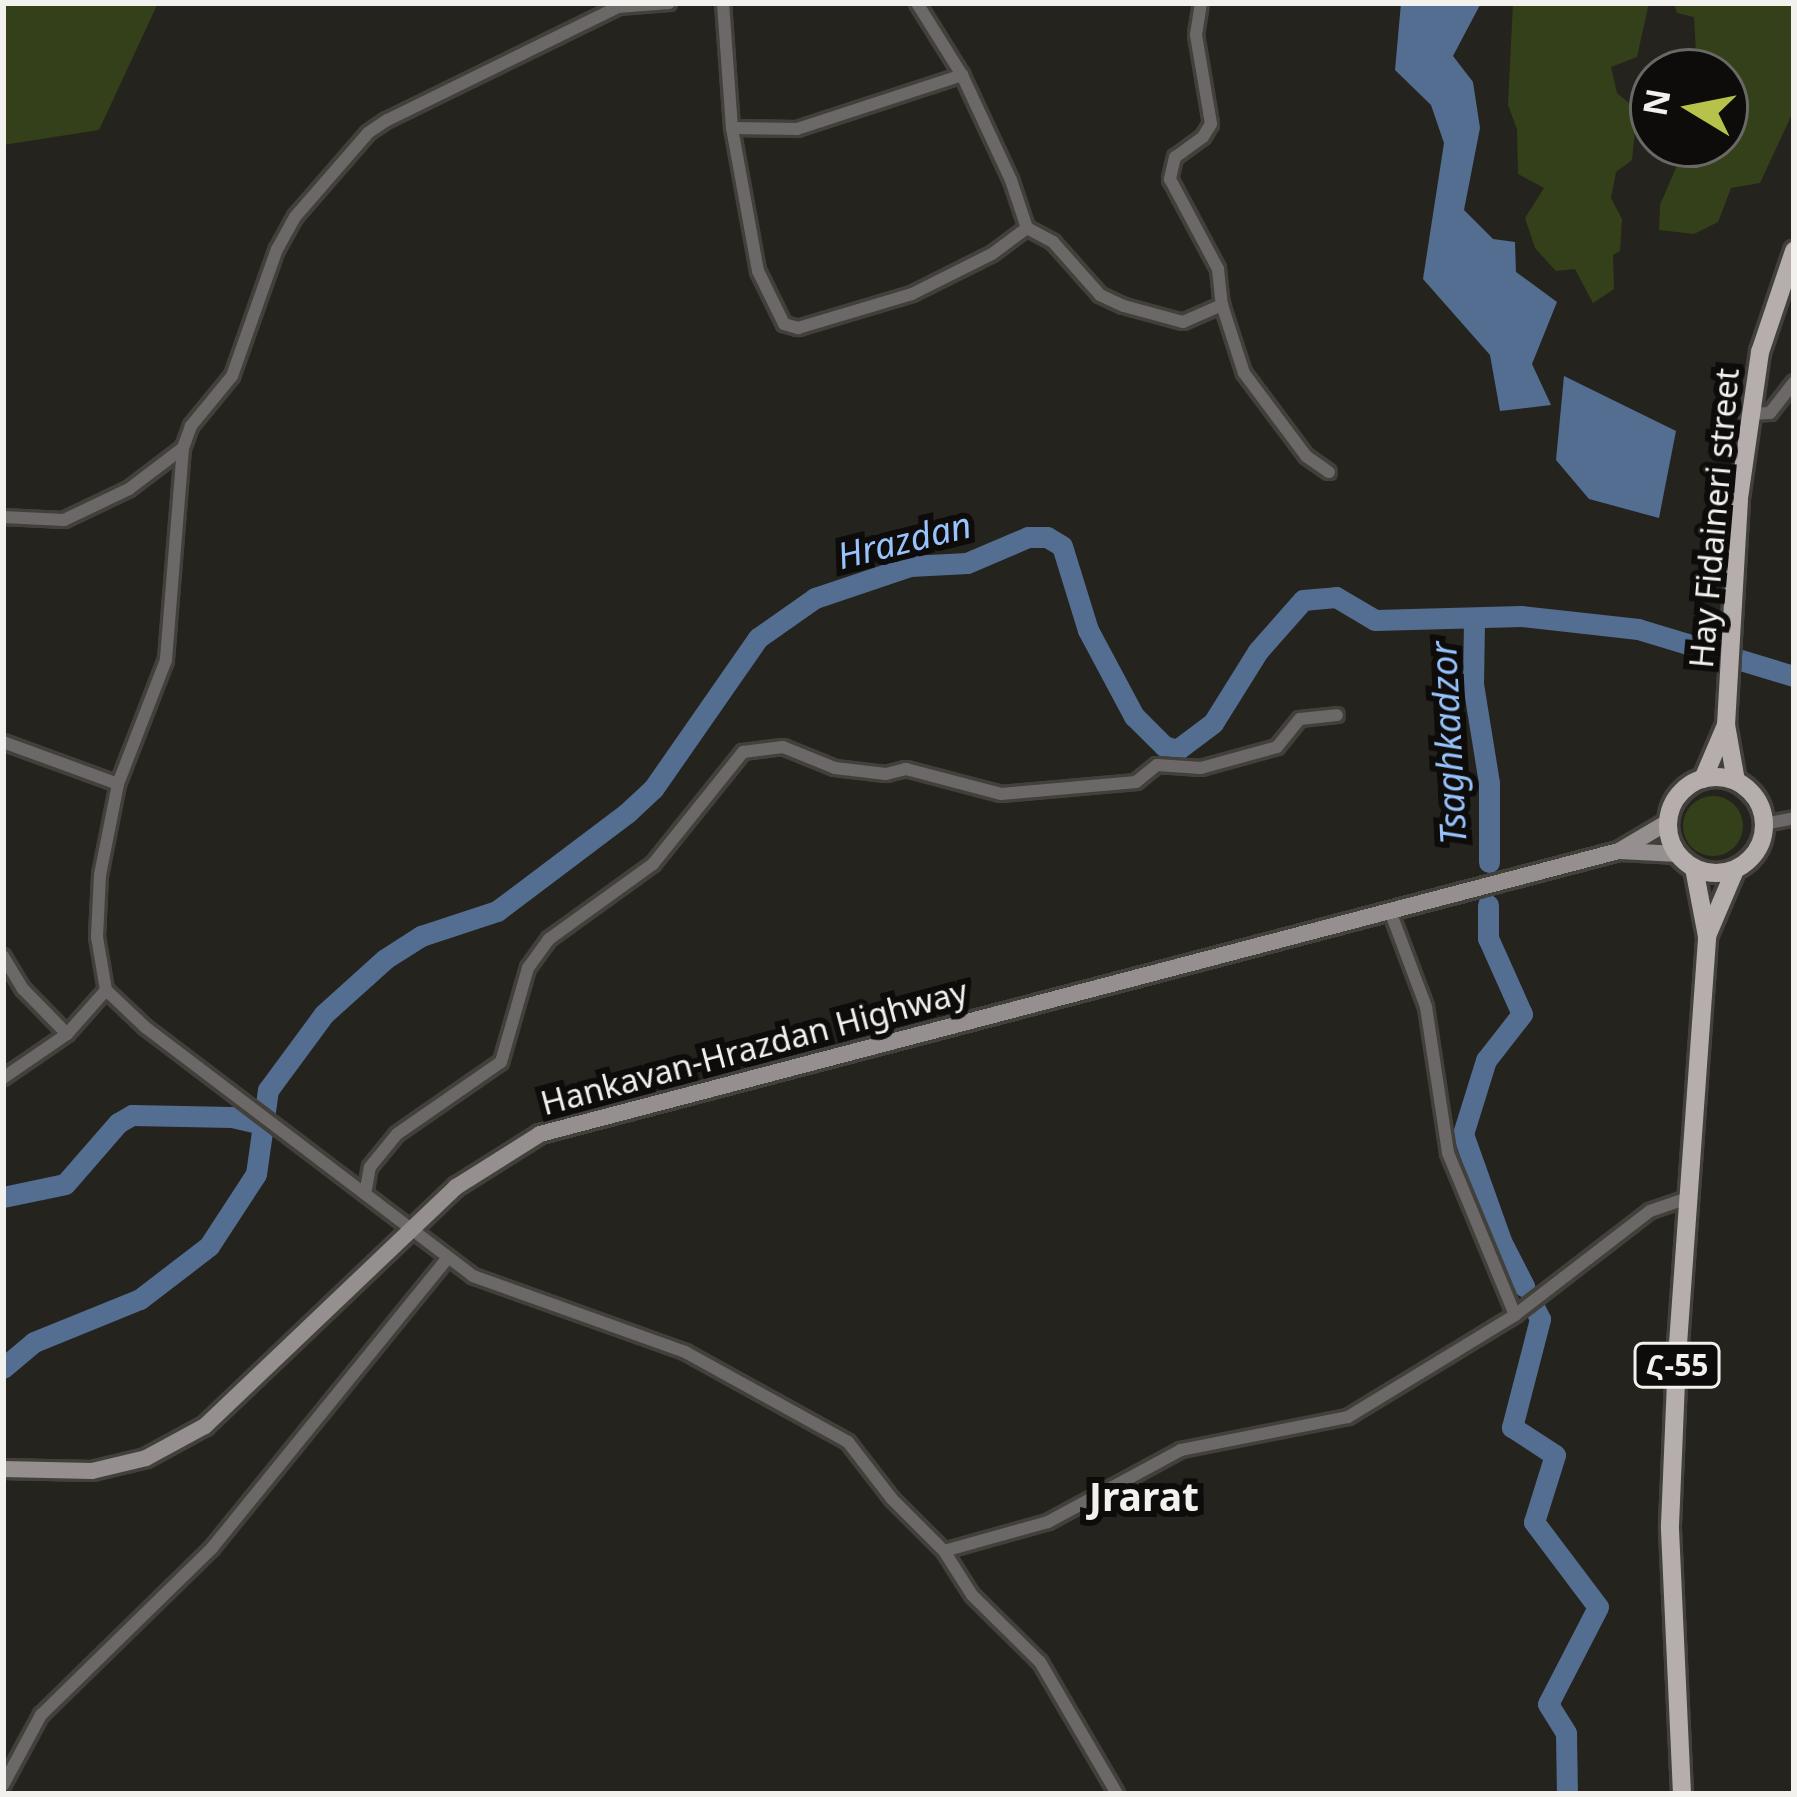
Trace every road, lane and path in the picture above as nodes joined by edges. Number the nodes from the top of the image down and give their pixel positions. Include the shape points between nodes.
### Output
1 (669, 3) edge
2 (723, 3) edge
3 (917, 3) edge
4 (1201, 3) edge
5 (962, 75) junction
6 (732, 128) junction
7 (1027, 228) junction
8 (1794, 251) edge
9 (1222, 305) junction
10 (1794, 382) edge
11 (1748, 414) junction
12 (183, 448) junction
13 (1329, 472) dead end
14 (3, 517) edge
15 (1337, 715) dead end
16 (1726, 725) junction
17 (3, 742) edge
18 (1702, 779) junction
19 (1736, 781) junction
20 (118, 784) junction
21 (1794, 818) edge
22 (1668, 822) junction
23 (1764, 824) junction
24 (1619, 850) junction
25 (1678, 854) junction
26 (1694, 868) junction
27 (1735, 869) junction
28 (1390, 911) junction
29 (1707, 936) junction
30 (3, 956) edge
31 (106, 990) junction
32 (68, 1034) junction
33 (3, 1078) edge
34 (366, 1189) junction
35 (1688, 1198) junction
36 (410, 1230) junction
37 (447, 1259) junction
38 (1515, 1315) junction
39 (3, 1469) edge
40 (944, 1551) junction
41 (3, 1785) edge
42 (1117, 1794) edge
43 (1682, 1794) edge

1 - 12 street via 618,8 368,133 295,217 232,376 190,426
2 - 6 street
3 - 5 street
4 - 9 street via 1196,35 1210,124 1175,158 1170,179 1218,269
5 - 6 street via 797,129
5 - 7 street
6 - 7 street via 758,271 784,324 798,328 912,294
7 - 9 street via 1053,242 1100,295 1124,306 1183,322
8 - 11 main road, Hay Fidaineri street
9 - 13 street via 1244,373 1306,456
10 - 11 street via 1770,412
11 - 16 main road, Hay Fidaineri street
12 - 14 street via 129,489 64,520
12 - 20 street via 166,660
15 - 34 street via 1300,719 1277,747 1201,768 1156,765 1136,782 1001,794 906,770 835,768 783,747 743,752 653,864 549,939 528,968 501,1062 397,1134 370,1167
16 - 18 main road, Hay Fidaineri street
16 - 19 main road, Hay Fidaineri street
17 - 20 street
18 - 19 main road
18 - 22 main road via 1677,798
19 - 23 main road via 1753,794
20 - 31 street via 100,874 97,937
21 - 23 street
22 - 24 main road, Hankavan-Hrazdan Highway
22 - 25 main road
23 - 27 main road, Հ-55 via 1756,851
24 - 25 main road, Hankavan-Hrazdan Highway
24 - 28 main road, Hankavan-Hrazdan Highway
25 - 26 main road
26 - 27 main road
26 - 29 main road, Հ-55
27 - 29 main road, Հ-55
28 - 36 main road, Hankavan-Hrazdan Highway via 539,1134 456,1187
28 - 38 street via 1426,1007 1448,1153
29 - 35 main road, Հ-55
30 - 32 street
31 - 32 street
31 - 34 street via 283,1134
32 - 33 street
34 - 36 street
35 - 38 street via 1650,1211
35 - 43 main road, Հ-55 via 1670,1526
36 - 37 street
36 - 39 main road, Hankavan-Hrazdan Highway via 205,1426 146,1458 92,1471
37 - 40 street via 524,1298 685,1352 828,1427
37 - 41 street via 212,1548 40,1715
38 - 40 street via 1348,1417 1181,1450 1048,1522
40 - 42 street via 972,1595 1040,1662

